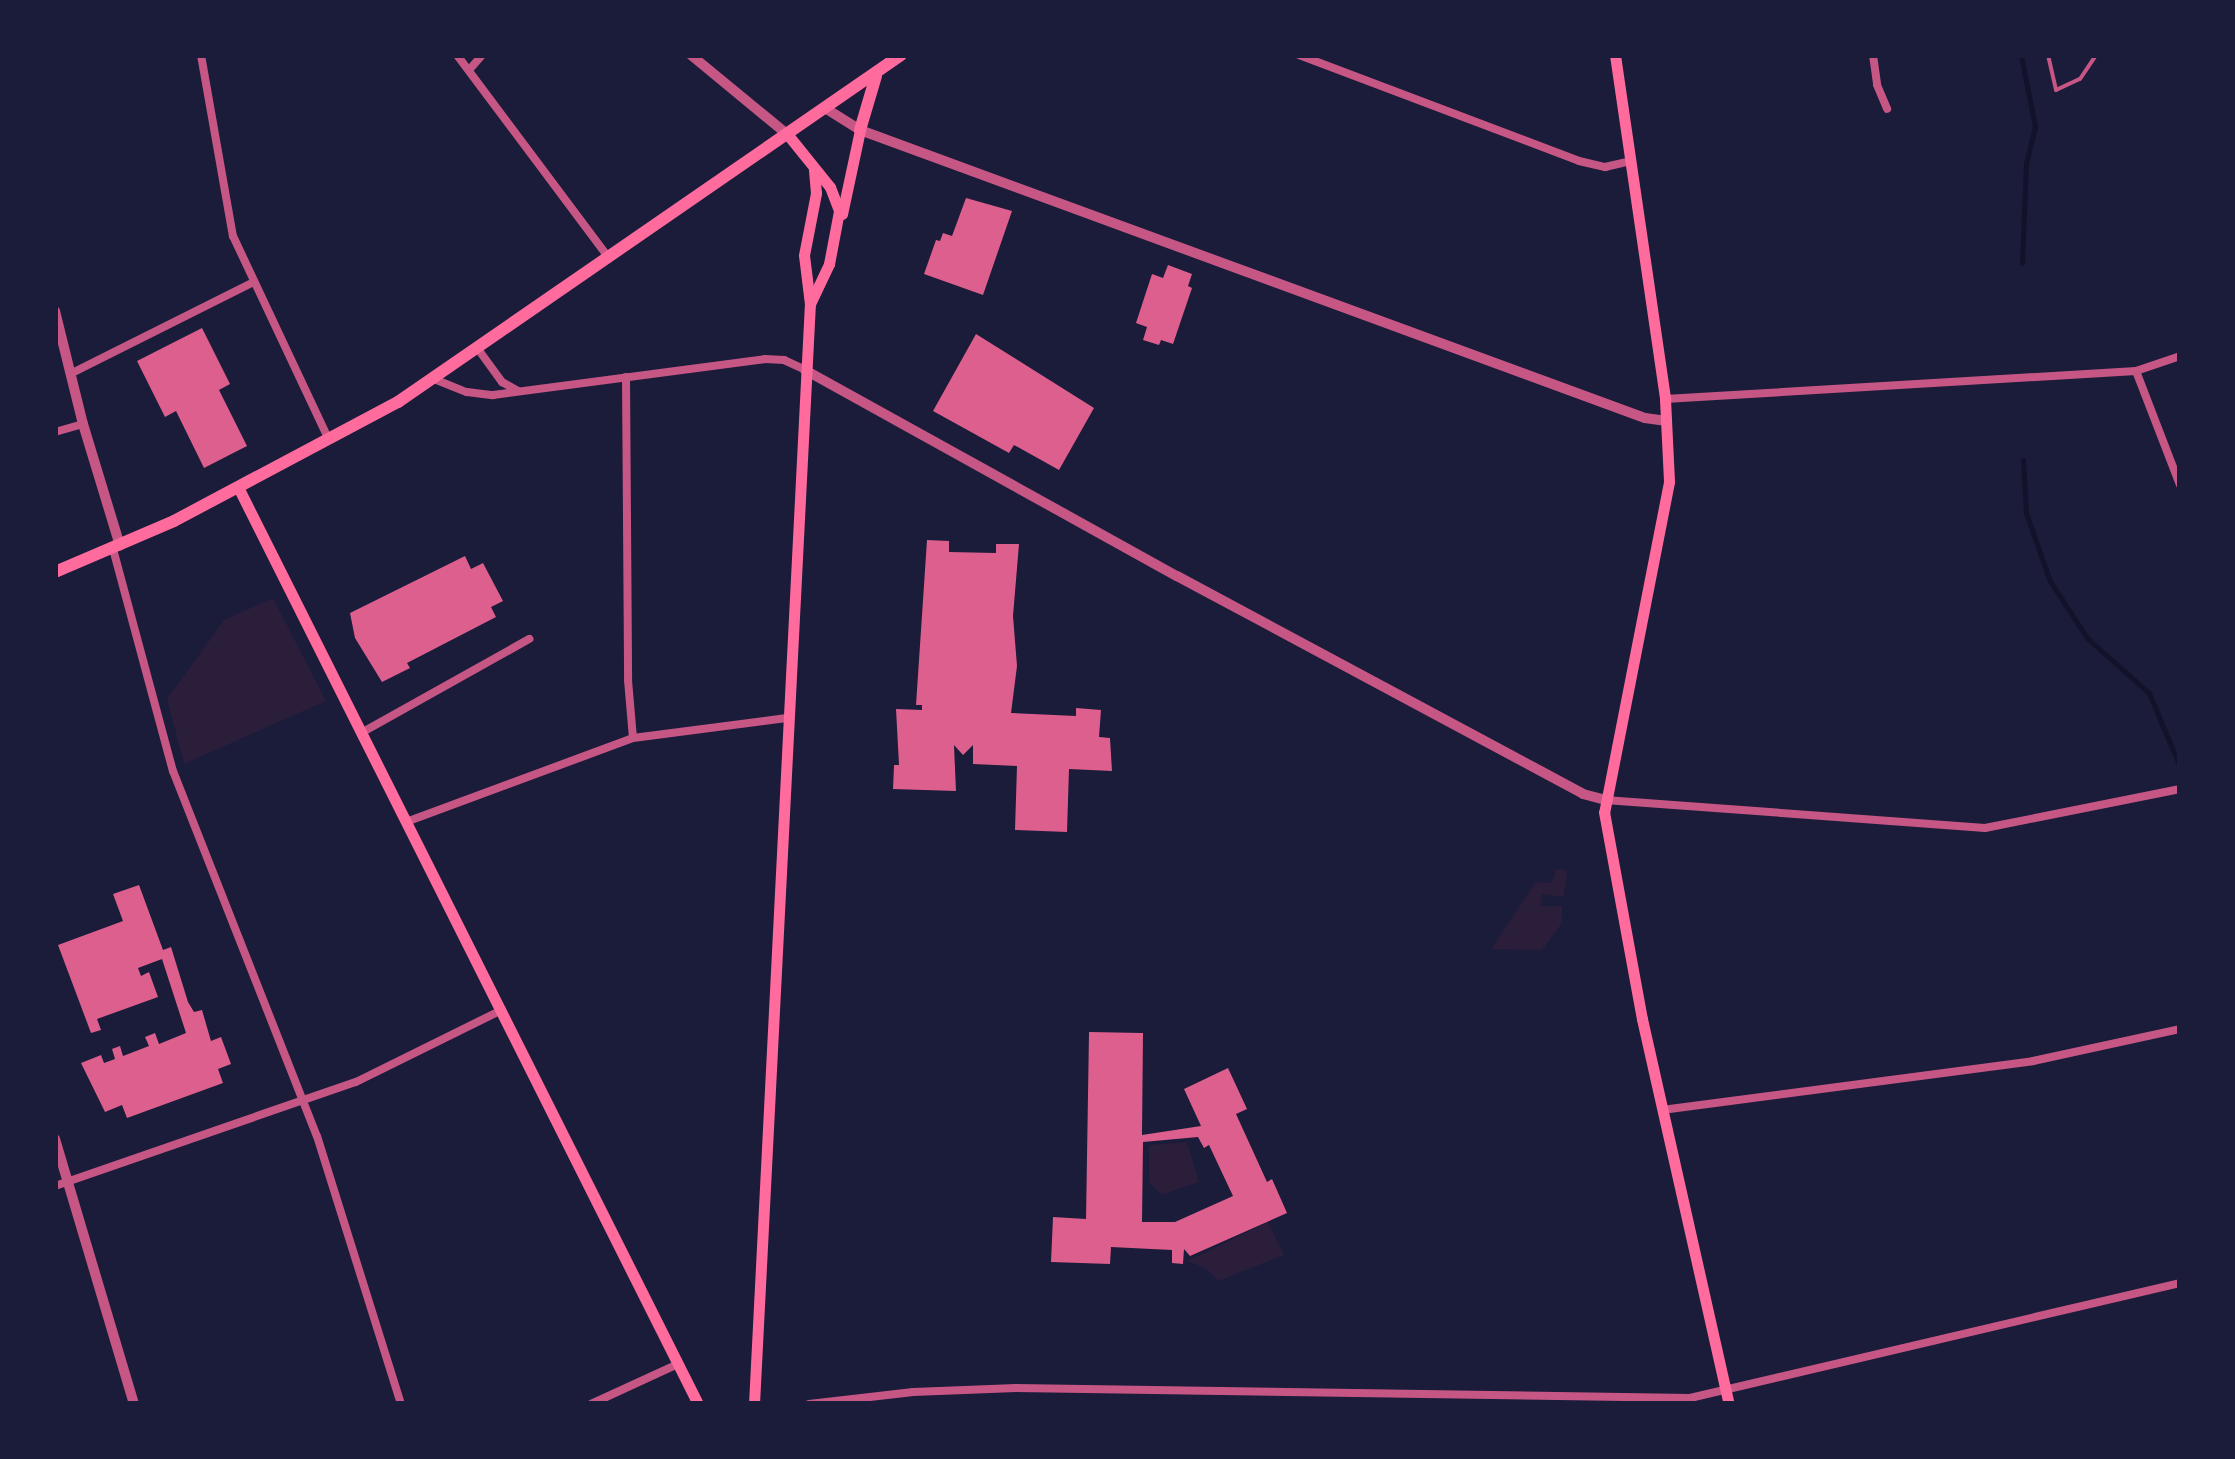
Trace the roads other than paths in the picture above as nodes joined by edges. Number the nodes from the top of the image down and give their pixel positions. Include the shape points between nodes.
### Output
1 (200, 55) edge
2 (458, 55) edge
3 (482, 55) edge
4 (692, 55) edge
5 (901, 55) edge
6 (1615, 55) edge
7 (1873, 55) edge
8 (2048, 55) edge
9 (2096, 55) edge
10 (1304, 56) edge
11 (470, 69) junction
12 (878, 72) junction
13 (825, 108) junction
14 (1887, 109) dead end
15 (860, 130) junction
16 (788, 135) junction
17 (1630, 161) junction
18 (814, 169) junction
19 (838, 228) junction
20 (609, 258) junction
21 (254, 282) junction
22 (810, 304) junction
23 (55, 312) edge
24 (478, 348) junction
25 (2180, 356) edge
26 (804, 370) junction
27 (2136, 371) junction
28 (70, 374) junction
29 (626, 377) junction
30 (434, 379) junction
31 (522, 392) junction
32 (1666, 399) junction
33 (1667, 421) junction
34 (83, 424) junction
35 (55, 432) edge
36 (329, 440) junction
37 (2180, 486) edge
38 (239, 489) junction
39 (116, 548) junction
40 (55, 572) edge
41 (529, 639) dead end
42 (787, 718) junction
43 (361, 733) junction
44 (633, 738) junction
45 (2180, 789) edge
46 (1605, 800) junction
47 (406, 822) junction
48 (502, 1010) junction
49 (2180, 1029) edge
50 (302, 1101) junction
51 (1662, 1110) junction
52 (55, 1139) edge
53 (68, 1182) junction
54 (55, 1186) edge
55 (2180, 1284) edge
56 (678, 1364) junction
57 (1096, 1392) junction
58 (1727, 1398) edge
59 (1412, 1399) edge
60 (134, 1404) edge
61 (401, 1404) edge
62 (591, 1404) edge
63 (698, 1404) edge
64 (754, 1404) edge
65 (809, 1404) edge
66 (1099, 1404) edge

1 - 21 street via 233,236
2 - 11 street
3 - 11 street
4 - 16 street
5 - 12 main road
6 - 17 main road
7 - 14 street
8 - 9 lane via 2056,90 2080,79
10 - 17 street via 1579,162
11 - 20 street
12 - 13 main road
12 - 15 main road
13 - 15 street
13 - 16 main road
15 - 19 main road
15 - 33 street
16 - 18 main road
16 - 20 main road
17 - 32 main road
18 - 19 main road via 836,197
18 - 22 main road via 804,255
19 - 22 main road
20 - 24 main road
21 - 28 street
21 - 36 street
22 - 26 main road
23 - 28 street
24 - 30 main road
24 - 31 street via 502,382
25 - 27 street
26 - 29 street via 765,359
26 - 42 main road
26 - 46 street via 1583,794
27 - 32 street
27 - 37 street
28 - 34 street
29 - 31 street
29 - 44 street
30 - 31 street via 480,394
30 - 36 main road
32 - 33 main road
33 - 46 main road via 1662,528
34 - 35 street
34 - 39 street
36 - 38 main road
38 - 39 main road
38 - 43 main road
39 - 40 main road
39 - 50 street via 179,788
41 - 43 street
42 - 44 street
42 - 64 main road
43 - 47 main road
44 - 47 street
45 - 46 street via 1985,828
46 - 51 main road
47 - 48 main road
48 - 50 street via 372,1075
48 - 56 main road
49 - 51 street via 2034,1061
50 - 53 street
50 - 61 street
51 - 58 main road
52 - 53 street
53 - 54 street
53 - 60 street
55 - 58 street
56 - 62 street
56 - 63 main road
57 - 59 street
57 - 65 street via 947,1391
57 - 66 street
58 - 59 street

